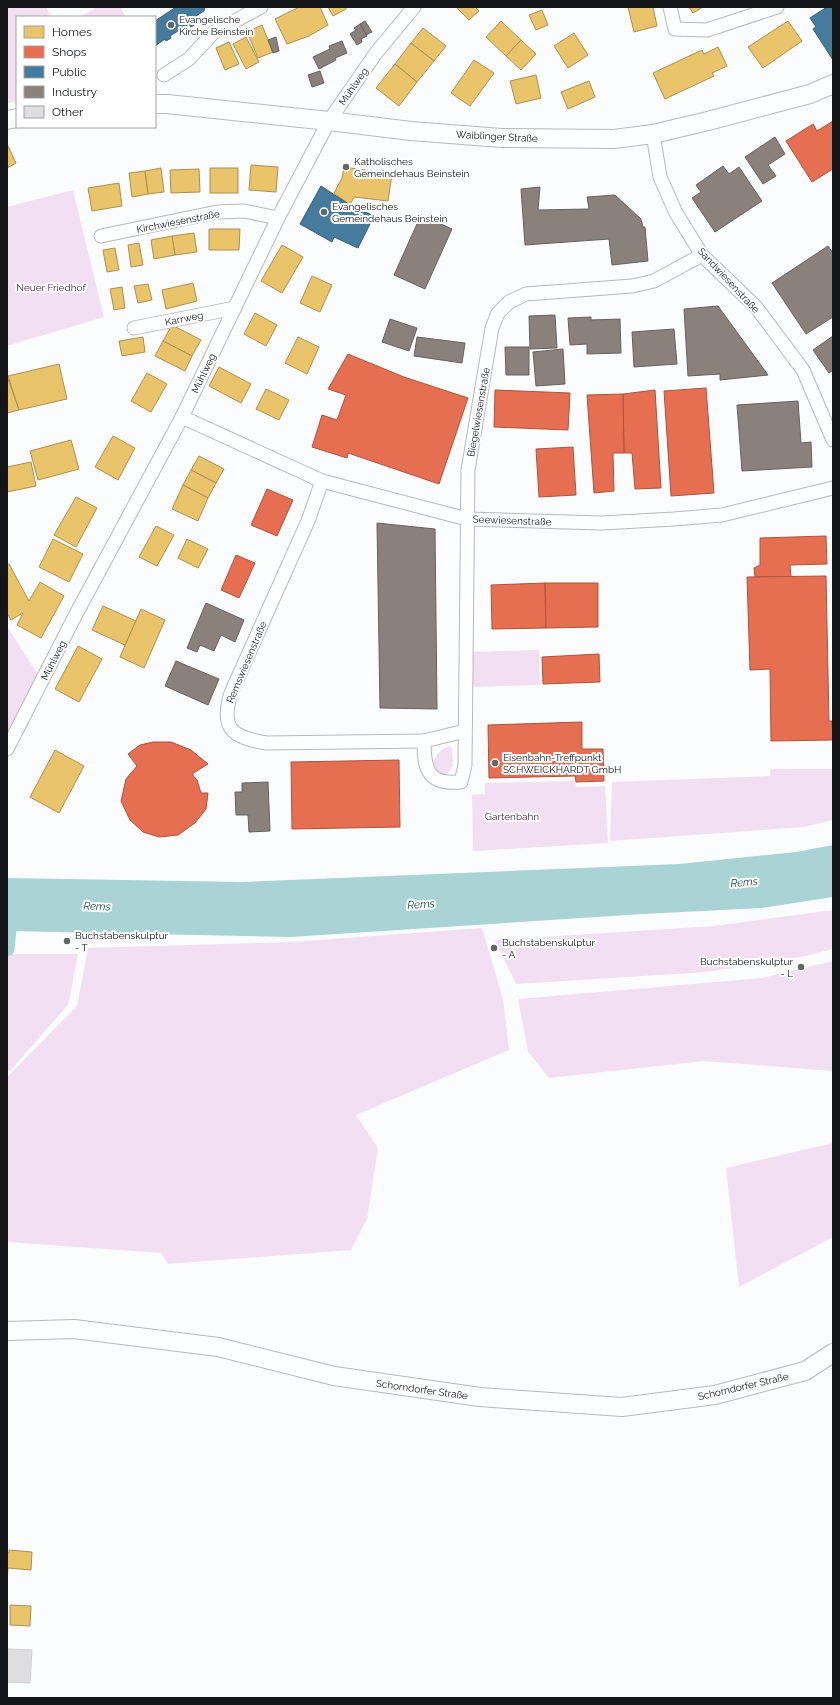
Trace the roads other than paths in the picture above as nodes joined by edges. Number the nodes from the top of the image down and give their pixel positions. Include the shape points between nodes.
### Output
1 (261, 7) edge
2 (414, 7) edge
3 (670, 7) edge
4 (777, 7) edge
5 (164, 75) dead end
6 (833, 84) edge
7 (156, 104) edge
8 (329, 120) junction
9 (653, 134) junction
10 (278, 218) junction
11 (101, 236) dead end
12 (702, 255) junction
13 (235, 308) junction
14 (134, 328) dead end
15 (182, 417) junction
16 (833, 440) edge
17 (322, 481) junction
18 (833, 488) edge
19 (467, 519) junction
20 (465, 731) junction
21 (424, 741) junction
22 (7, 748) edge
23 (7, 1331) edge
24 (833, 1353) edge

1 - 5 street via 214,32 189,59
2 - 8 street, Mühlweg via 376,53
3 - 4 street via 675,29 707,30
6 - 9 main road, Waiblinger Straße via 810,94
7 - 8 main road, Waiblinger Straße
8 - 9 main road, Waiblinger Straße via 384,128 501,138 614,139
8 - 10 street, Mühlweg
9 - 12 street, Sandwiesenstraße via 660,177 676,213
10 - 11 street, Kirchwiesenstraße via 244,211 217,212
10 - 13 street, Mühlweg
12 - 16 street, Sandwiesenstraße via 756,307 803,370
12 - 19 street, Biegelwiesenstraße via 654,280 632,286 526,294 509,302 498,313 492,328 468,470
13 - 14 street, Karrweg
13 - 15 street, Mühlweg
15 - 17 street, Seewiesenstraße
15 - 22 street, Mühlweg
17 - 19 street, Seewiesenstraße
17 - 21 street, Remswiesenstraße via 308,521 231,693 227,707 227,722 235,732 247,740 266,743
18 - 19 street, Seewiesenstraße via 722,515 602,523
19 - 20 street, Biegelwiesenstraße
20 - 21 street
20 - 21 street, Biegelwiesenstraße via 465,765 461,782 448,783 430,774 424,762
23 - 24 main road, Schorndorfer Straße via 74,1329 218,1347 334,1376 472,1396 622,1408 714,1395 805,1370

